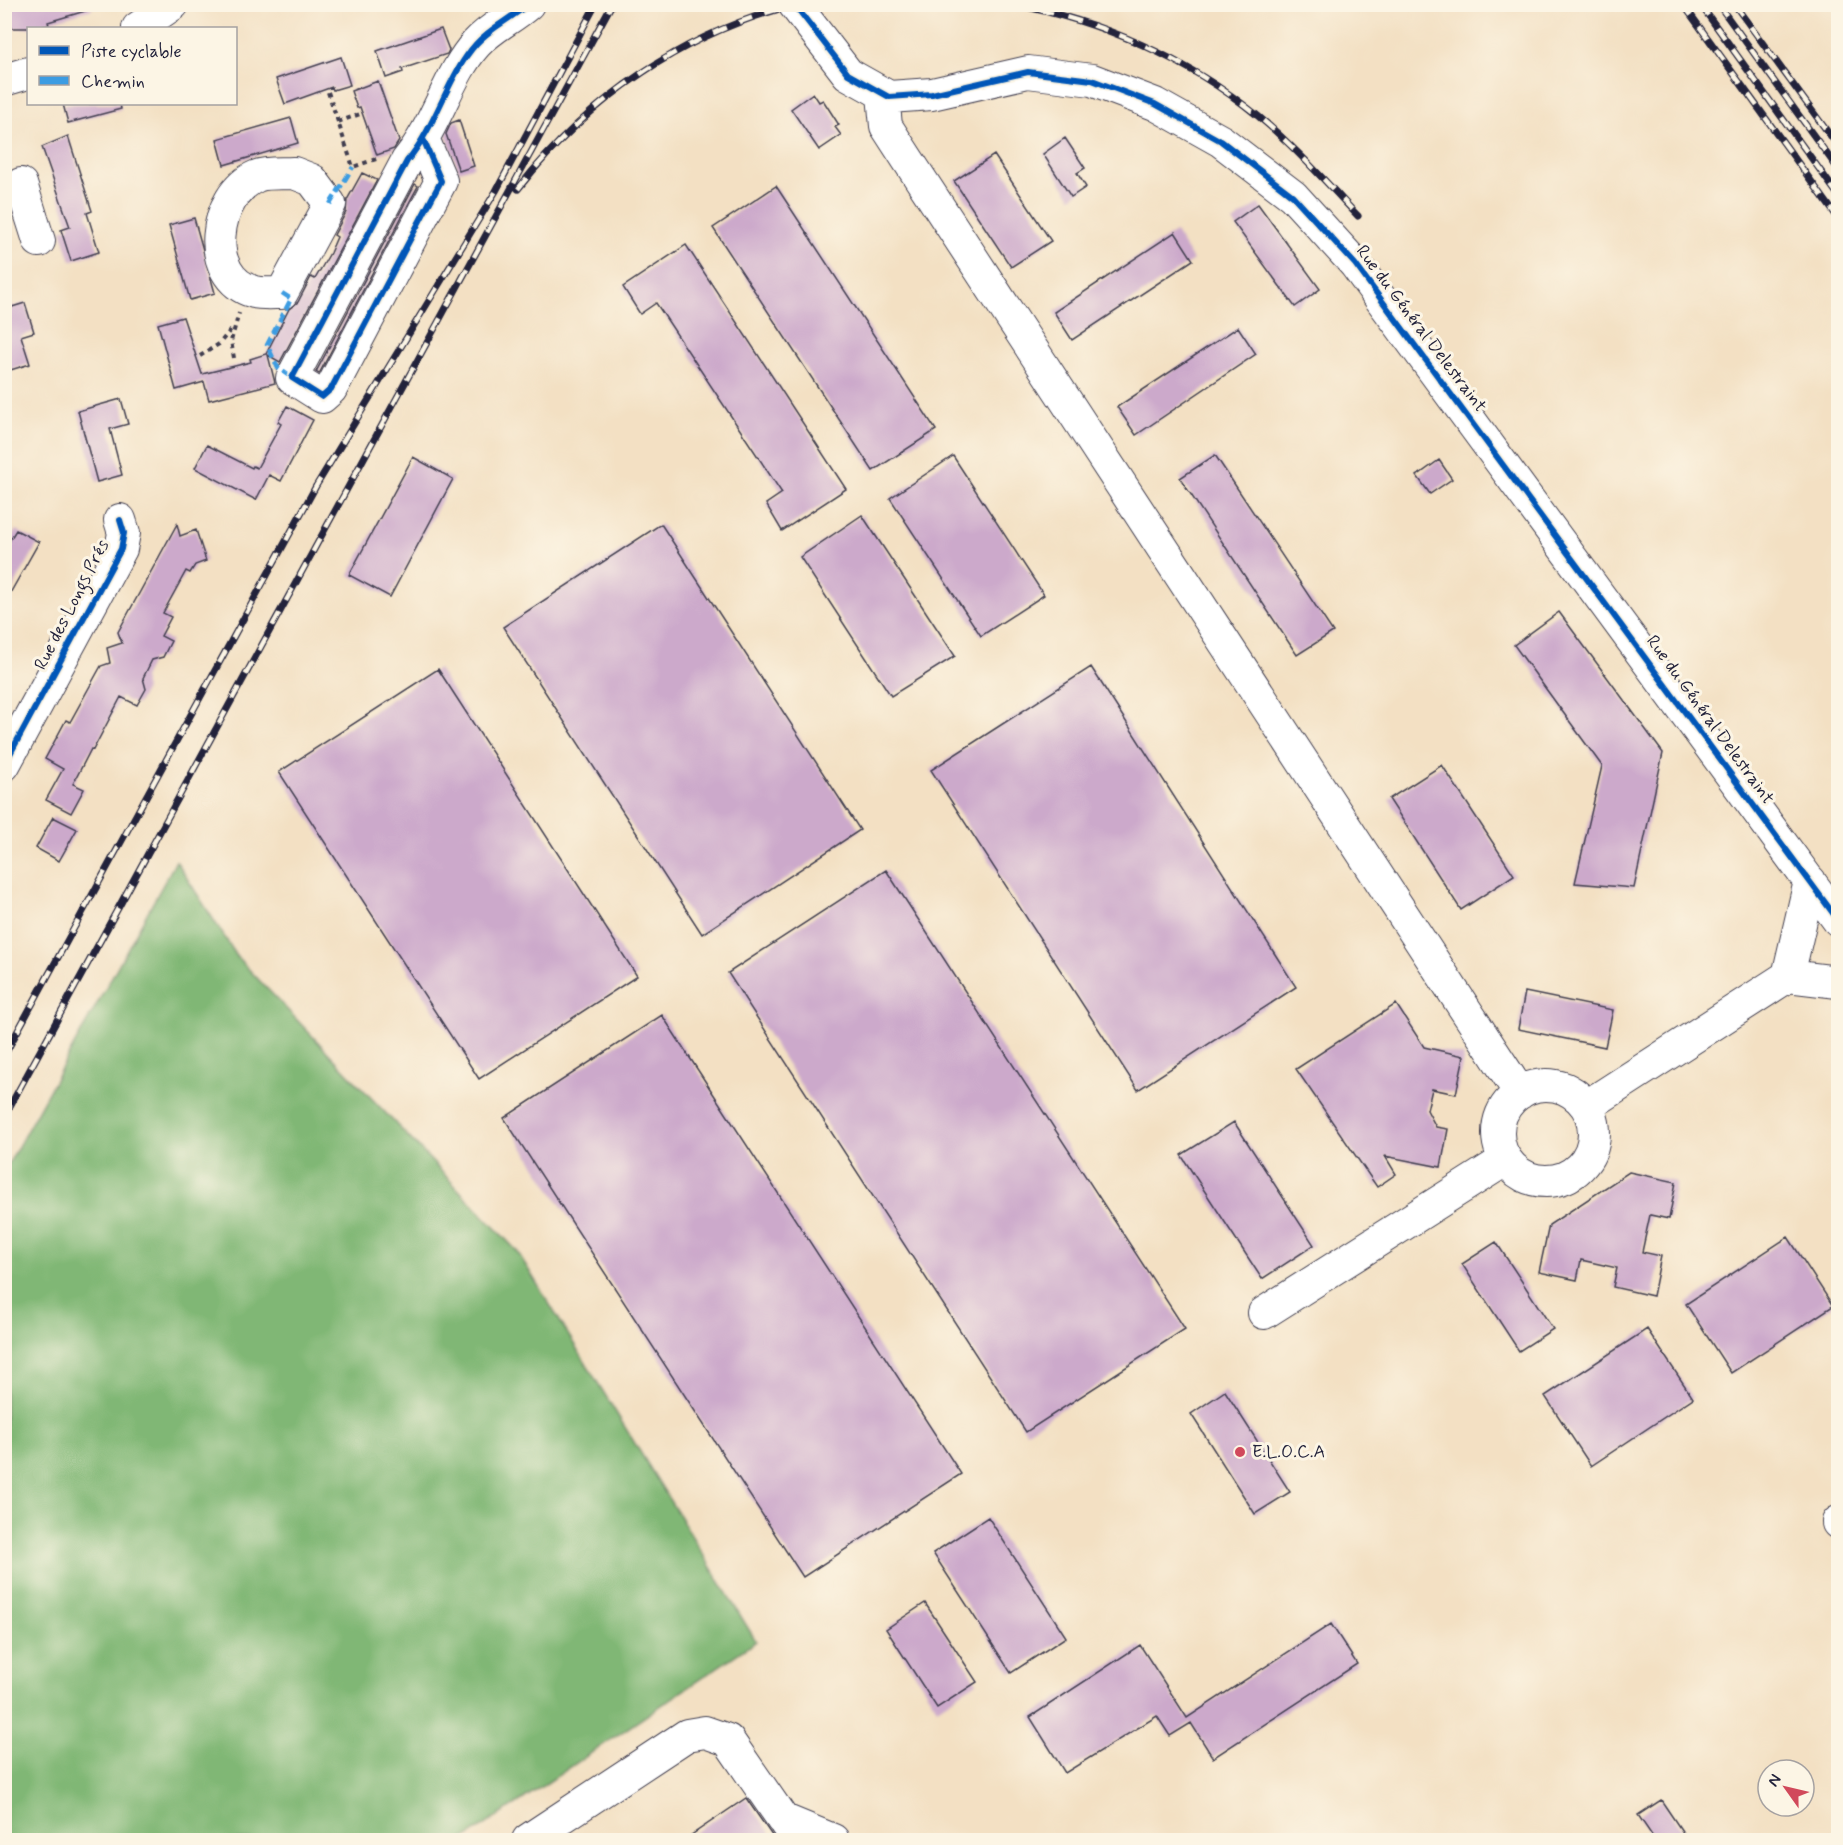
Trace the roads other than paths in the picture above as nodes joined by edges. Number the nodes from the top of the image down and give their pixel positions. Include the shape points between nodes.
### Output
1 (173, 4) edge
2 (528, 4) edge
3 (794, 4) edge
4 (139, 27) edge
5 (27, 73) edge
6 (4, 80) edge
7 (883, 94) junction
8 (424, 141) junction
9 (308, 245) junction
10 (351, 269) junction
11 (384, 288) junction
12 (120, 520) dead end
13 (4, 765) edge
14 (1810, 881) junction
15 (1839, 920) edge
16 (1788, 976) junction
17 (1839, 982) edge
18 (1520, 1093) junction
19 (1587, 1106) junction
20 (1505, 1160) junction
21 (1264, 1312) dead end
22 (790, 1830) edge
23 (528, 1840) edge
24 (833, 1840) edge

1 - 4 street
2 - 8 street via 474,45
3 - 7 street, Rue du Général Delestraint via 848,74
5 - 6 street
7 - 14 street, Rue du Général Delestraint via 910,98 1028,72 1092,80 1155,104 1221,141 1293,196 1355,264
7 - 18 street via 886,126
8 - 10 street via 407,161
8 - 11 street via 441,181
9 - 9 street via 282,293 249,290 228,272 220,251 219,229 227,207 257,176 294,173 312,180 330,204
9 - 10 street
10 - 11 street
10 - 11 street via 292,378 322,397 331,389
12 - 13 street, Rue des Longs Prés via 124,533 121,549
14 - 15 street, Rue du Général Delestraint
14 - 16 street
16 - 17 street
16 - 19 street
18 - 19 street via 1543,1085 1556,1086 1568,1090
18 - 20 street via 1508,1103 1499,1123 1499,1146
19 - 20 street via 1595,1133 1590,1153 1578,1170 1566,1178 1539,1182 1520,1174
20 - 21 street
22 - 23 street via 728,1740 705,1732 687,1735
22 - 24 street

